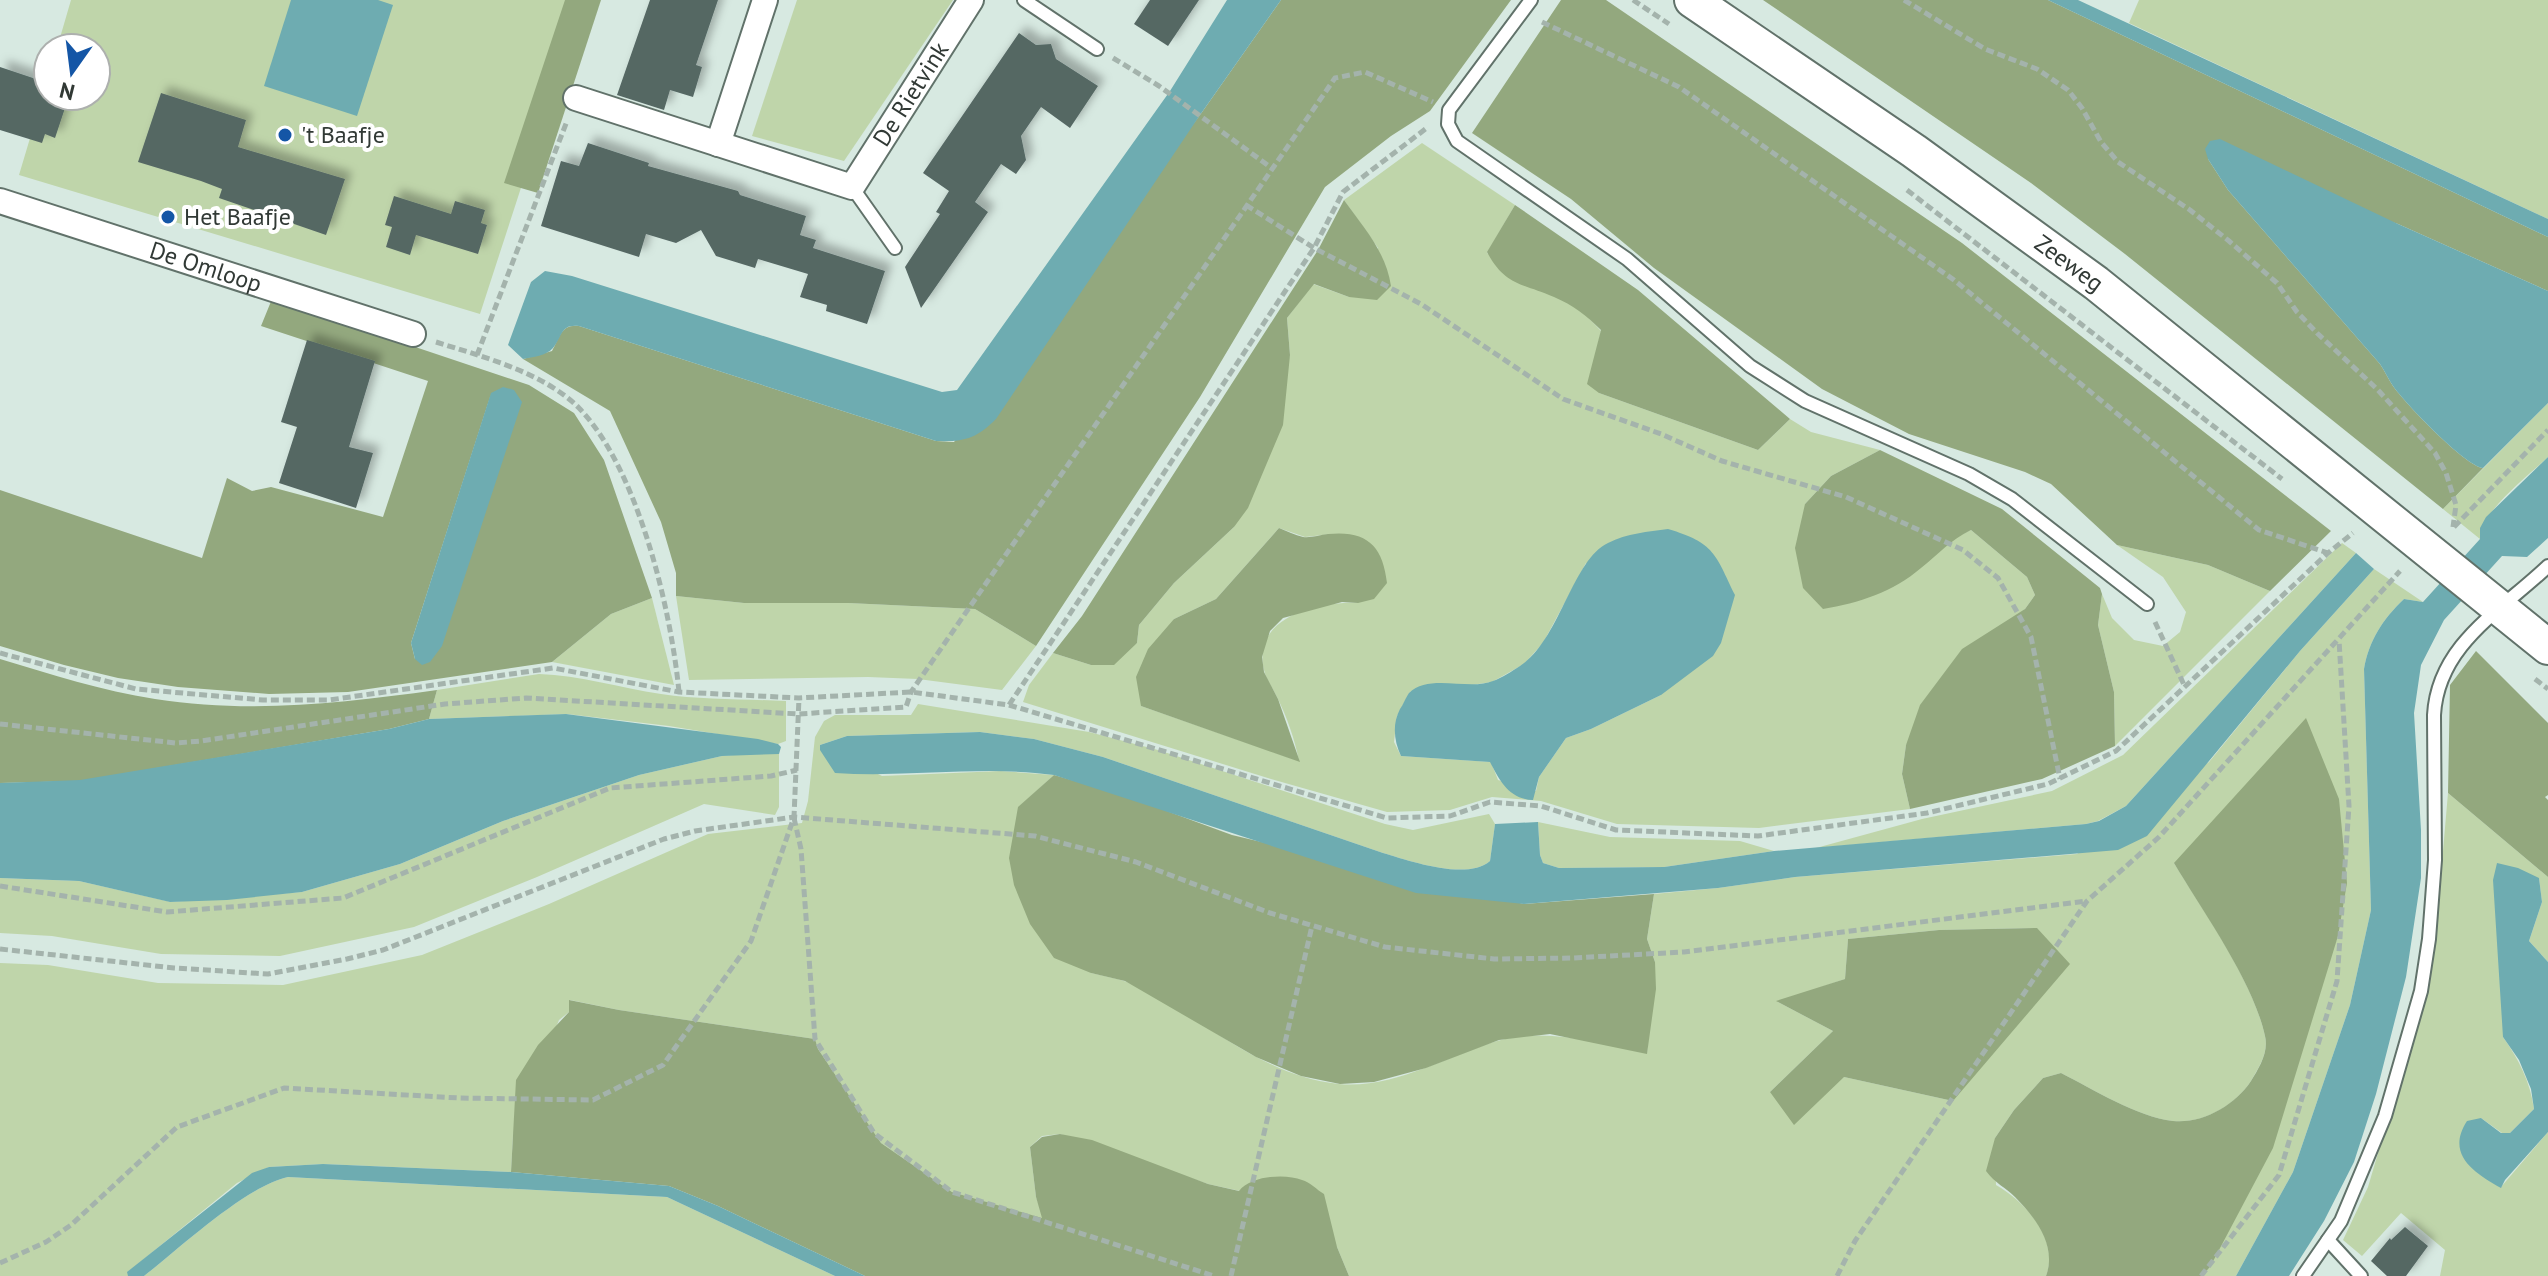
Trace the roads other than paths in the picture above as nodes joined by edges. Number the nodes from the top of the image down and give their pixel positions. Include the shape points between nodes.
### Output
1 (765, 0) edge
2 (971, 0) edge
3 (1024, 0) edge
4 (1531, 0) edge
5 (1682, 13) edge
6 (1097, 49) road end
7 (576, 98) road end
8 (718, 144) junction
9 (852, 187) junction
10 (0, 201) edge
11 (895, 248) dead end
12 (413, 334) road end
13 (2548, 566) edge
14 (2147, 604) road end
15 (2499, 607) junction
16 (2548, 647) edge
17 (2328, 1240) junction
18 (2303, 1276) edge
19 (2361, 1276) edge

1 - 8 street
2 - 9 street, De Rietvink
3 - 6 lane
4 - 14 lane via 1449,110 1448,124 1457,141 1627,259 1750,366 1805,401 1969,474 2012,499
5 - 15 street, Zeeweg via 1914,151 2096,283
7 - 8 street
8 - 9 street
9 - 11 lane
10 - 12 street, De Omloop
13 - 15 lane
15 - 16 street, Zeeweg
15 - 17 lane via 2451,658 2435,698 2435,860 2421,991 2385,1116
17 - 18 lane
17 - 19 lane

